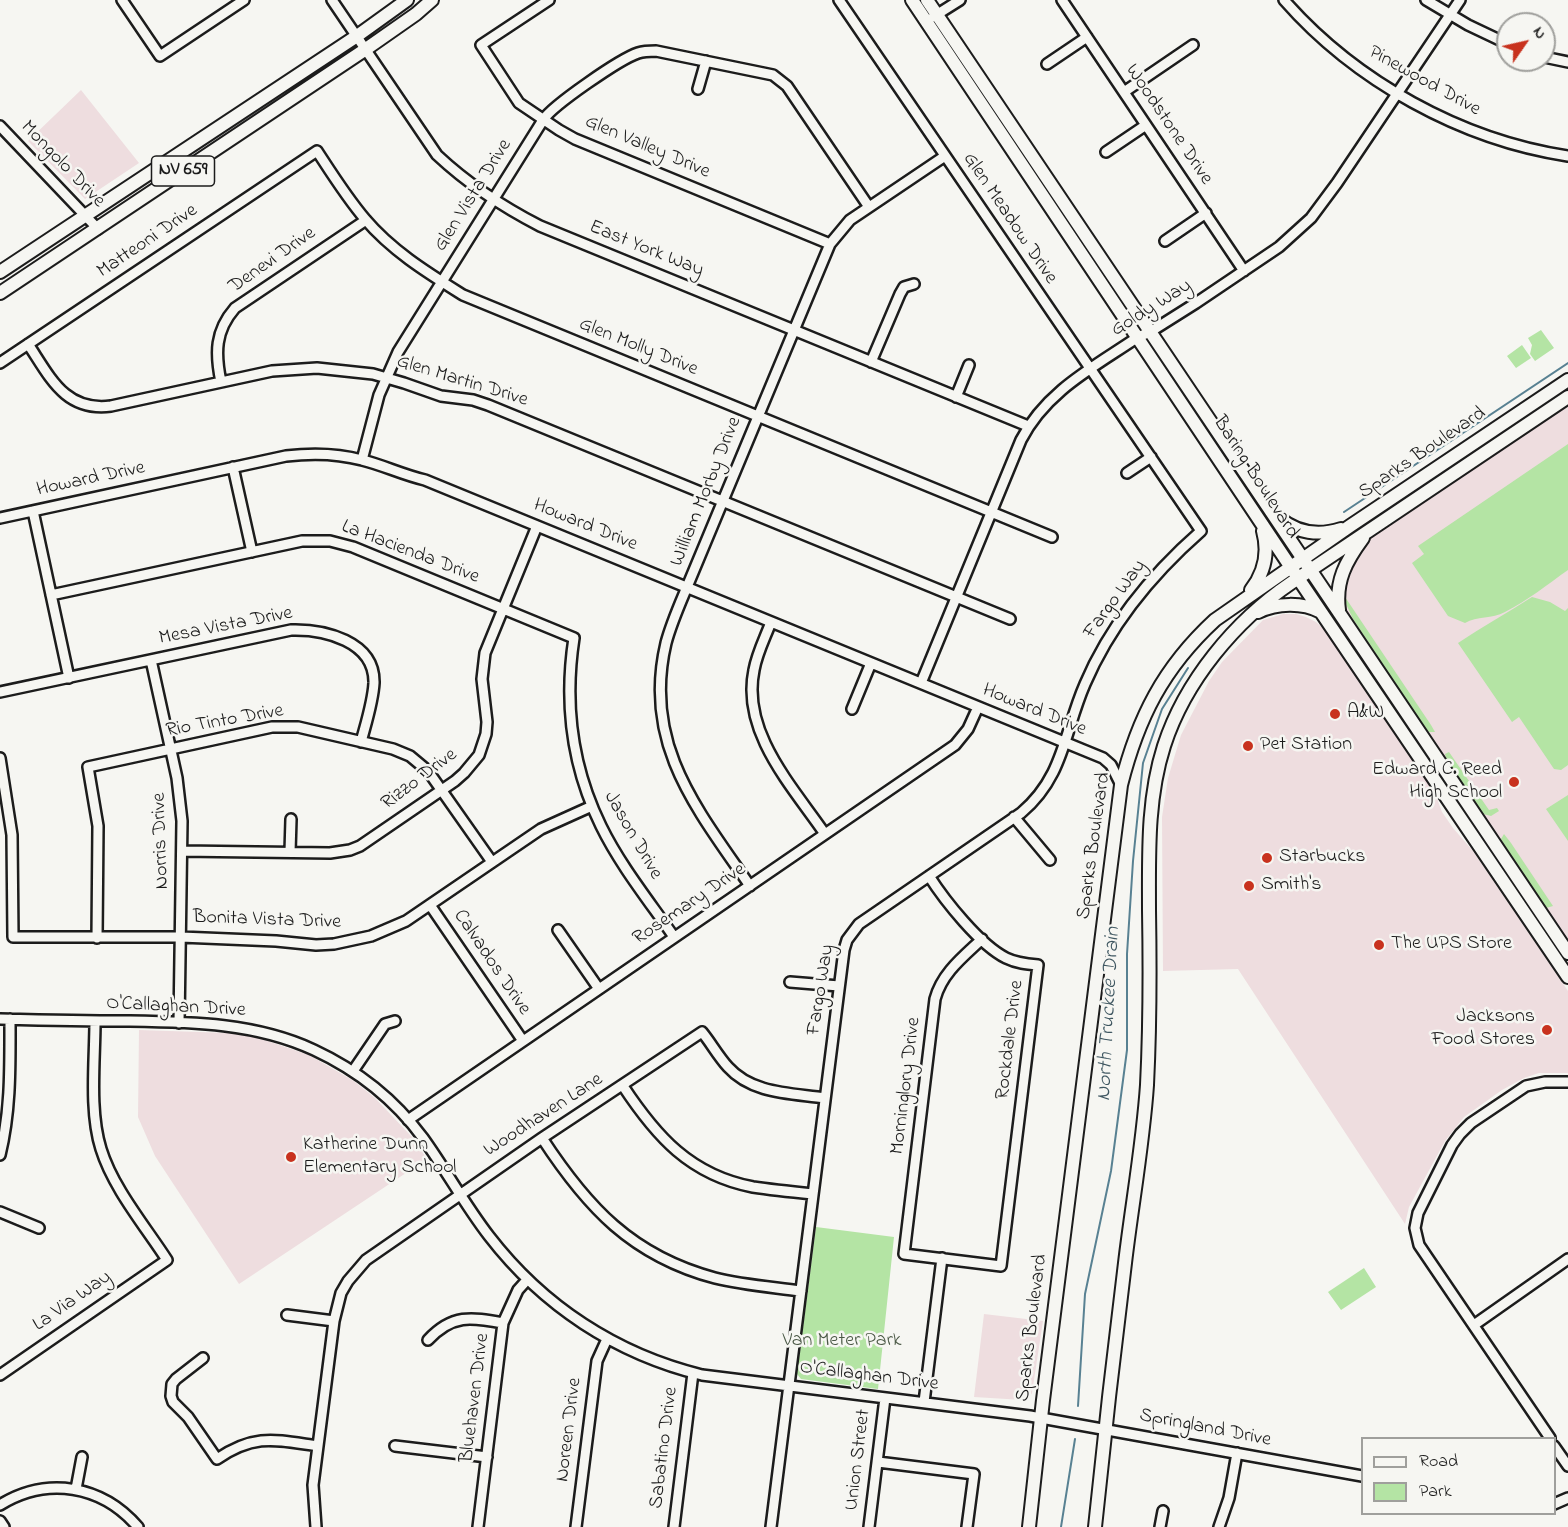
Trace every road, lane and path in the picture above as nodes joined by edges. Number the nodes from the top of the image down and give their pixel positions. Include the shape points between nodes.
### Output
1 (122, 0) edge
2 (244, 0) edge
3 (332, 0) edge
4 (407, 0) edge
5 (432, 0) edge
6 (549, 0) edge
7 (839, 0) edge
8 (912, 0) edge
9 (927, 0) edge
10 (960, 0) edge
11 (1076, 0) edge
12 (1284, 0) edge
13 (1426, 0) edge
14 (1460, 0) edge
15 (1065, 3) edge
16 (1450, 15) junction
17 (931, 18) junction
18 (357, 36) junction
19 (1087, 37) junction
20 (1496, 38) edge
21 (1193, 45) dead end
22 (366, 49) junction
23 (705, 61) junction
24 (1047, 64) dead end
25 (698, 89) dead end
26 (1124, 92) junction
27 (1398, 93) junction
28 (543, 120) junction
29 (1146, 125) junction
30 (0, 126) edge
31 (317, 151) joint
32 (1106, 152) dead end
33 (945, 156) junction
34 (1568, 156) edge
35 (493, 199) junction
36 (869, 207) junction
37 (1206, 213) junction
38 (86, 216) junction
39 (366, 220) junction
40 (98, 229) junction
41 (1165, 241) dead end
42 (830, 244) junction
43 (1244, 271) junction
44 (0, 272) edge
45 (441, 281) junction
46 (914, 284) dead end
47 (0, 293) edge
48 (793, 330) junction
49 (1144, 334) junction
50 (28, 344) junction
51 (871, 362) junction
52 (0, 363) edge
53 (969, 364) dead end
54 (1089, 370) junction
55 (386, 377) junction
56 (1568, 380) edge
57 (221, 382) junction
58 (1568, 396) edge
59 (956, 397) junction
60 (757, 416) junction
61 (1028, 426) junction
62 (1151, 457) junction
63 (362, 460) junction
64 (233, 468) junction
65 (1127, 473) dead end
66 (722, 501) junction
67 (1269, 509) junction
68 (33, 511) junction
69 (991, 512) junction
70 (0, 518) edge
71 (1259, 518) junction
72 (537, 526) junction
73 (1350, 526) junction
74 (1201, 531) joint
75 (1367, 532) junction
76 (1052, 537) dead end
77 (252, 552) junction
78 (1302, 559) junction
79 (1291, 567) junction
80 (1310, 570) junction
81 (1298, 578) junction
82 (687, 587) junction
83 (51, 595) junction
84 (956, 597) junction
85 (1245, 598) junction
86 (503, 609) junction
87 (1321, 612) junction
88 (1340, 614) junction
89 (1249, 617) junction
90 (1010, 619) dead end
91 (771, 622) junction
92 (574, 638) joint
93 (151, 660) junction
94 (871, 663) junction
95 (69, 678) junction
96 (921, 684) junction
97 (0, 693) edge
98 (978, 707) junction
99 (852, 709) dead end
100 (361, 742) junction
101 (1065, 742) junction
102 (171, 749) junction
103 (0, 758) edge
104 (1121, 785) junction
105 (442, 790) junction
106 (592, 806) junction
107 (1014, 817) junction
108 (291, 819) dead end
109 (825, 834) junction
110 (182, 851) junction
111 (290, 852) junction
112 (1050, 860) dead end
113 (492, 862) junction
114 (929, 876) junction
115 (750, 886) junction
116 (430, 905) junction
117 (558, 930) dead end
118 (181, 937) junction
119 (97, 938) junction
120 (674, 938) junction
121 (982, 939) junction
122 (1568, 953) edge
123 (1568, 977) edge
124 (790, 982) dead end
125 (839, 986) junction
126 (598, 989) junction
127 (0, 1019) edge
128 (10, 1019) junction
129 (95, 1021) junction
130 (395, 1021) dead end
131 (179, 1023) junction
132 (523, 1041) junction
133 (353, 1071) junction
134 (1568, 1082) edge
135 (622, 1086) junction
136 (825, 1098) junction
137 (408, 1120) junction
138 (542, 1138) junction
139 (0, 1155) edge
140 (460, 1193) junction
141 (813, 1194) junction
142 (0, 1212) edge
143 (39, 1228) dead end
144 (942, 1258) junction
145 (1568, 1259) edge
146 (528, 1280) junction
147 (801, 1291) junction
148 (287, 1315) dead end
149 (334, 1321) junction
150 (503, 1323) junction
151 (1474, 1325) junction
152 (606, 1339) junction
153 (428, 1340) dead end
154 (203, 1358) dead end
155 (693, 1373) junction
156 (0, 1375) edge
157 (788, 1386) junction
158 (885, 1398) junction
159 (924, 1402) junction
160 (1041, 1418) junction
161 (1106, 1428) junction
162 (1549, 1437) edge
163 (318, 1446) junction
164 (395, 1446) dead end
165 (1556, 1449) edge
166 (1237, 1453) junction
167 (82, 1457) dead end
168 (487, 1457) junction
169 (878, 1462) junction
170 (1568, 1466) edge
171 (1361, 1476) edge
172 (76, 1489) junction
173 (0, 1505) edge
174 (1163, 1511) dead end
175 (0, 1521) edge
176 (4, 1527) edge
177 (138, 1527) edge
178 (316, 1527) edge
179 (478, 1527) edge
180 (576, 1527) edge
181 (674, 1527) edge
182 (771, 1527) edge
183 (870, 1527) edge
184 (967, 1527) edge
185 (1029, 1527) edge
186 (1095, 1527) edge
187 (1160, 1527) edge
188 (1219, 1527) edge

1 - 2 street via 160,56
3 - 18 street, East York Way
4 - 18 main road, NV 659
5 - 22 main road, NV 659
6 - 28 street, Glen Valley Drive via 481,45 519,103
7 - 33 street, Glen Meadow Drive
8 - 17 main road, Baring Boulevard
9 - 17 main road, Baring Boulevard
10 - 17 street
11 - 15 street
12 - 27 street, Pinewood Drive via 1330,45
13 - 16 street
14 - 16 street, Goldy Way
15 - 19 street, Woodstone Drive
16 - 20 street
16 - 27 street, Goldy Way
17 - 49 main road, Baring Boulevard
18 - 22 street, East York Way
18 - 38 main road, NV 659
19 - 24 street
19 - 26 street, Woodstone Drive
21 - 26 street
22 - 35 street, East York Way via 437,155 456,174
22 - 40 main road, NV 659
23 - 25 street
23 - 28 street, Glen Vista Drive via 656,51 637,53 554,107
23 - 36 street, Glen Vista Drive via 781,80
26 - 29 street, Woodstone Drive
27 - 34 street, Pinewood Drive via 1488,137
27 - 43 street, Goldy Way via 1311,218 1280,247
28 - 35 street, Glen Vista Drive
28 - 42 street, Glen Valley Drive via 575,139
29 - 32 street
29 - 37 street, Woodstone Drive
30 - 38 street, Mongolo Drive
31 - 39 street, Glen Molly Drive
31 - 50 street, Matteoni Drive
33 - 36 street, William Morby Drive
33 - 54 street, Glen Meadow Drive
35 - 45 street, Glen Vista Drive
35 - 48 street, East York Way via 540,226
36 - 42 street, William Morby Drive via 850,220
37 - 41 street
37 - 43 street, Woodstone Drive
38 - 40 street, Mongolo Drive
38 - 44 main road, NV 659
39 - 45 street, Glen Molly Drive via 400,253
39 - 57 street, Denevi Drive via 235,308 218,337
40 - 47 main road, NV 659
42 - 48 street, William Morby Drive
43 - 49 street, Goldy Way
45 - 55 street, Glen Vista Drive
45 - 60 street, Glen Molly Drive via 475,300
46 - 51 street via 904,287 900,294
48 - 51 street, East York Way
48 - 60 street, William Morby Drive
49 - 54 street, Goldy Way
49 - 67 main road, Baring Boulevard
49 - 71 main road, Baring Boulevard
50 - 52 street, Matteoni Drive
50 - 57 street, Glen Martin Drive via 57,388 72,400 92,406 111,406
51 - 59 street, East York Way
53 - 59 street
54 - 61 street, Goldy Way via 1045,404
54 - 62 street, Glen Meadow Drive
55 - 57 street, Glen Martin Drive via 317,368 272,371
55 - 63 street, Glen Vista Drive
55 - 66 street, Glen Martin Drive via 441,396 488,405
56 - 73 main road, Sparks Boulevard
58 - 75 main road, Sparks Boulevard
59 - 61 street, East York Way
60 - 66 street, William Morby Drive
60 - 69 street, Glen Molly Drive
61 - 69 street, Goldy Way
62 - 65 street
62 - 74 street, Glen Meadow Drive
63 - 64 street, Howard Drive via 305,454
63 - 72 street, Howard Drive via 425,480
64 - 68 street, Howard Drive
64 - 77 street
66 - 82 street, William Morby Drive
66 - 84 street, Glen Martin Drive
67 - 73 main road via 1289,526 1307,532 1320,534
67 - 78 main road, Baring Boulevard
68 - 70 street, Howard Drive
68 - 83 street
69 - 76 street, Glen Molly Drive
69 - 84 street, Goldy Way
71 - 79 main road, Baring Boulevard
71 - 85 main road via 1265,538 1265,562
72 - 82 street, Howard Drive
72 - 86 street, Rizzo Drive
73 - 78 main road, Sparks Boulevard
74 - 101 street, Fargo Way via 1144,587 1111,633 1085,684
75 - 80 main road, Sparks Boulevard
75 - 88 main road via 1342,573 1337,597
77 - 83 street, La Hacienda Drive
77 - 86 street, La Hacienda Drive via 302,541 344,544
78 - 79 main road, Sparks Boulevard
78 - 80 main road, Baring Boulevard
79 - 81 main road, Baring Boulevard
79 - 85 main road, Sparks Boulevard
80 - 81 main road, Sparks Boulevard
80 - 88 main road, Baring Boulevard
81 - 87 main road, Baring Boulevard
81 - 89 main road, Sparks Boulevard
82 - 91 street, Howard Drive
82 - 115 street, William Morby Drive via 671,626 662,666 664,732 685,789
83 - 95 street
84 - 90 street, Glen Martin Drive
84 - 96 street, Goldy Way
85 - 104 main road, Sparks Boulevard via 1199,634 1169,669 1139,725
86 - 92 street, La Hacienda Drive
86 - 105 street, Rizzo Drive via 483,666 487,722 483,745 472,765
87 - 89 main road via 1306,606 1279,606
87 - 123 main road, Baring Boulevard
88 - 122 main road, Baring Boulevard
89 - 161 main road, Sparks Boulevard via 1188,693 1164,746 1152,800 1146,1088
91 - 94 street, Howard Drive
91 - 109 street via 753,671 754,716 764,743
92 - 106 street, Jason Drive via 569,686 572,734
93 - 95 street, Mesa Vista Drive
93 - 100 street, Mesa Vista Drive via 291,630 343,639 359,648 373,673 373,691
93 - 102 street, Norris Drive
94 - 96 street, Howard Drive
94 - 99 street
95 - 97 street, Mesa Vista Drive
96 - 98 street, Howard Drive
98 - 101 street, Howard Drive
98 - 109 street, Rosemary Drive via 955,745
100 - 102 street, Rio Tinto Drive via 285,726
100 - 105 street, Rio Tinto Drive via 410,756
101 - 104 street, Howard Drive via 1102,758 1111,765
101 - 107 street, Fargo Way via 1058,765 1043,791
102 - 110 street, Norris Drive via 180,799
102 - 119 street, Rio Tinto Drive via 88,767 98,825
103 - 119 street, Bonita Vista Drive via 12,835 13,937
104 - 160 main road, Sparks Boulevard
105 - 111 street, Rizzo Drive via 360,846 330,853
105 - 113 street, Rio Tinto Drive
106 - 113 street, Bonita Vista Drive via 541,829
106 - 120 street, Jason Drive via 613,848
107 - 112 street
107 - 114 street, Fargo Way
108 - 111 street
109 - 115 street, Rosemary Drive
110 - 111 street, Rizzo Drive
110 - 118 street, Norris Drive
113 - 116 street, Bonita Vista Drive
114 - 121 street, Rockdale Drive
114 - 125 street, Fargo Way via 852,931 844,950
115 - 120 street, Rosemary Drive
116 - 118 street, Bonita Vista Drive via 389,929 334,944
116 - 132 street, Calvados Drive
117 - 126 street
118 - 119 street, Bonita Vista Drive
118 - 131 street, Norris Drive
120 - 126 street, Rosemary Drive
121 - 144 street, Morninglory Drive via 948,973 935,999 904,1254
121 - 144 street, Rockdale Drive via 1007,959 1038,965 1001,1266
124 - 125 street
125 - 136 street, Fargo Way
126 - 132 street, Rosemary Drive
127 - 128 street, O'Callaghan Drive
128 - 129 street, O'Callaghan Drive
128 - 139 street via 11,1085
129 - 131 street, O'Callaghan Drive
129 - 156 street, La Via Way via 95,1116 100,1149 114,1180 167,1260
130 - 133 street via 385,1024
131 - 133 street, O'Callaghan Drive via 271,1034 314,1050
132 - 137 street, Rosemary Drive
133 - 137 street, O'Callaghan Drive
134 - 151 street via 1526,1086 1471,1123 1452,1145 1418,1213 1415,1228 1419,1245
135 - 136 street, Woodhaven Lane via 702,1032 745,1081 767,1090
135 - 138 street, Woodhaven Lane
135 - 141 street via 660,1137 702,1169 754,1187
136 - 141 street, Fargo Way
137 - 140 street, O'Callaghan Drive
138 - 140 street, Woodhaven Lane
138 - 147 street via 595,1209 652,1252 715,1278
140 - 146 street, O'Callaghan Drive via 488,1234
140 - 149 street, Woodhaven Lane via 366,1260 341,1293
141 - 147 street, Fargo Way
142 - 143 street
144 - 159 street
145 - 151 street
146 - 150 street, Bluehaven Drive via 518,1290
146 - 152 street, O'Callaghan Drive via 567,1314
147 - 157 street, Fargo Way
148 - 149 street
149 - 163 street, Woodhaven Lane
150 - 153 street via 477,1318 455,1320
150 - 168 street, Bluehaven Drive
151 - 162 street
152 - 155 street, O'Callaghan Drive via 656,1362
152 - 180 street, Noreen Drive via 597,1361
154 - 163 street via 176,1379 171,1390 173,1402 217,1459 235,1447 257,1440
155 - 157 street, O'Callaghan Drive
155 - 181 street, Sabatino Drive
157 - 158 street, O'Callaghan Drive
157 - 182 street, Fargo Way
158 - 159 street, O'Callaghan Drive
158 - 169 street, Union Street
159 - 160 street, O'Callaghan Drive
160 - 161 street, Springland Drive
160 - 185 main road, Sparks Boulevard
161 - 166 street, Springland Drive
161 - 186 main road, Sparks Boulevard
163 - 178 street, Woodhaven Lane via 313,1485
164 - 168 street
165 - 170 street
166 - 171 street, Springland Drive
166 - 188 street
167 - 172 street
168 - 179 street, Bluehaven Drive
169 - 183 street, Union Street
169 - 184 street via 974,1474
172 - 173 street via 37,1490
172 - 177 street via 106,1499
174 - 187 street
175 - 176 street

